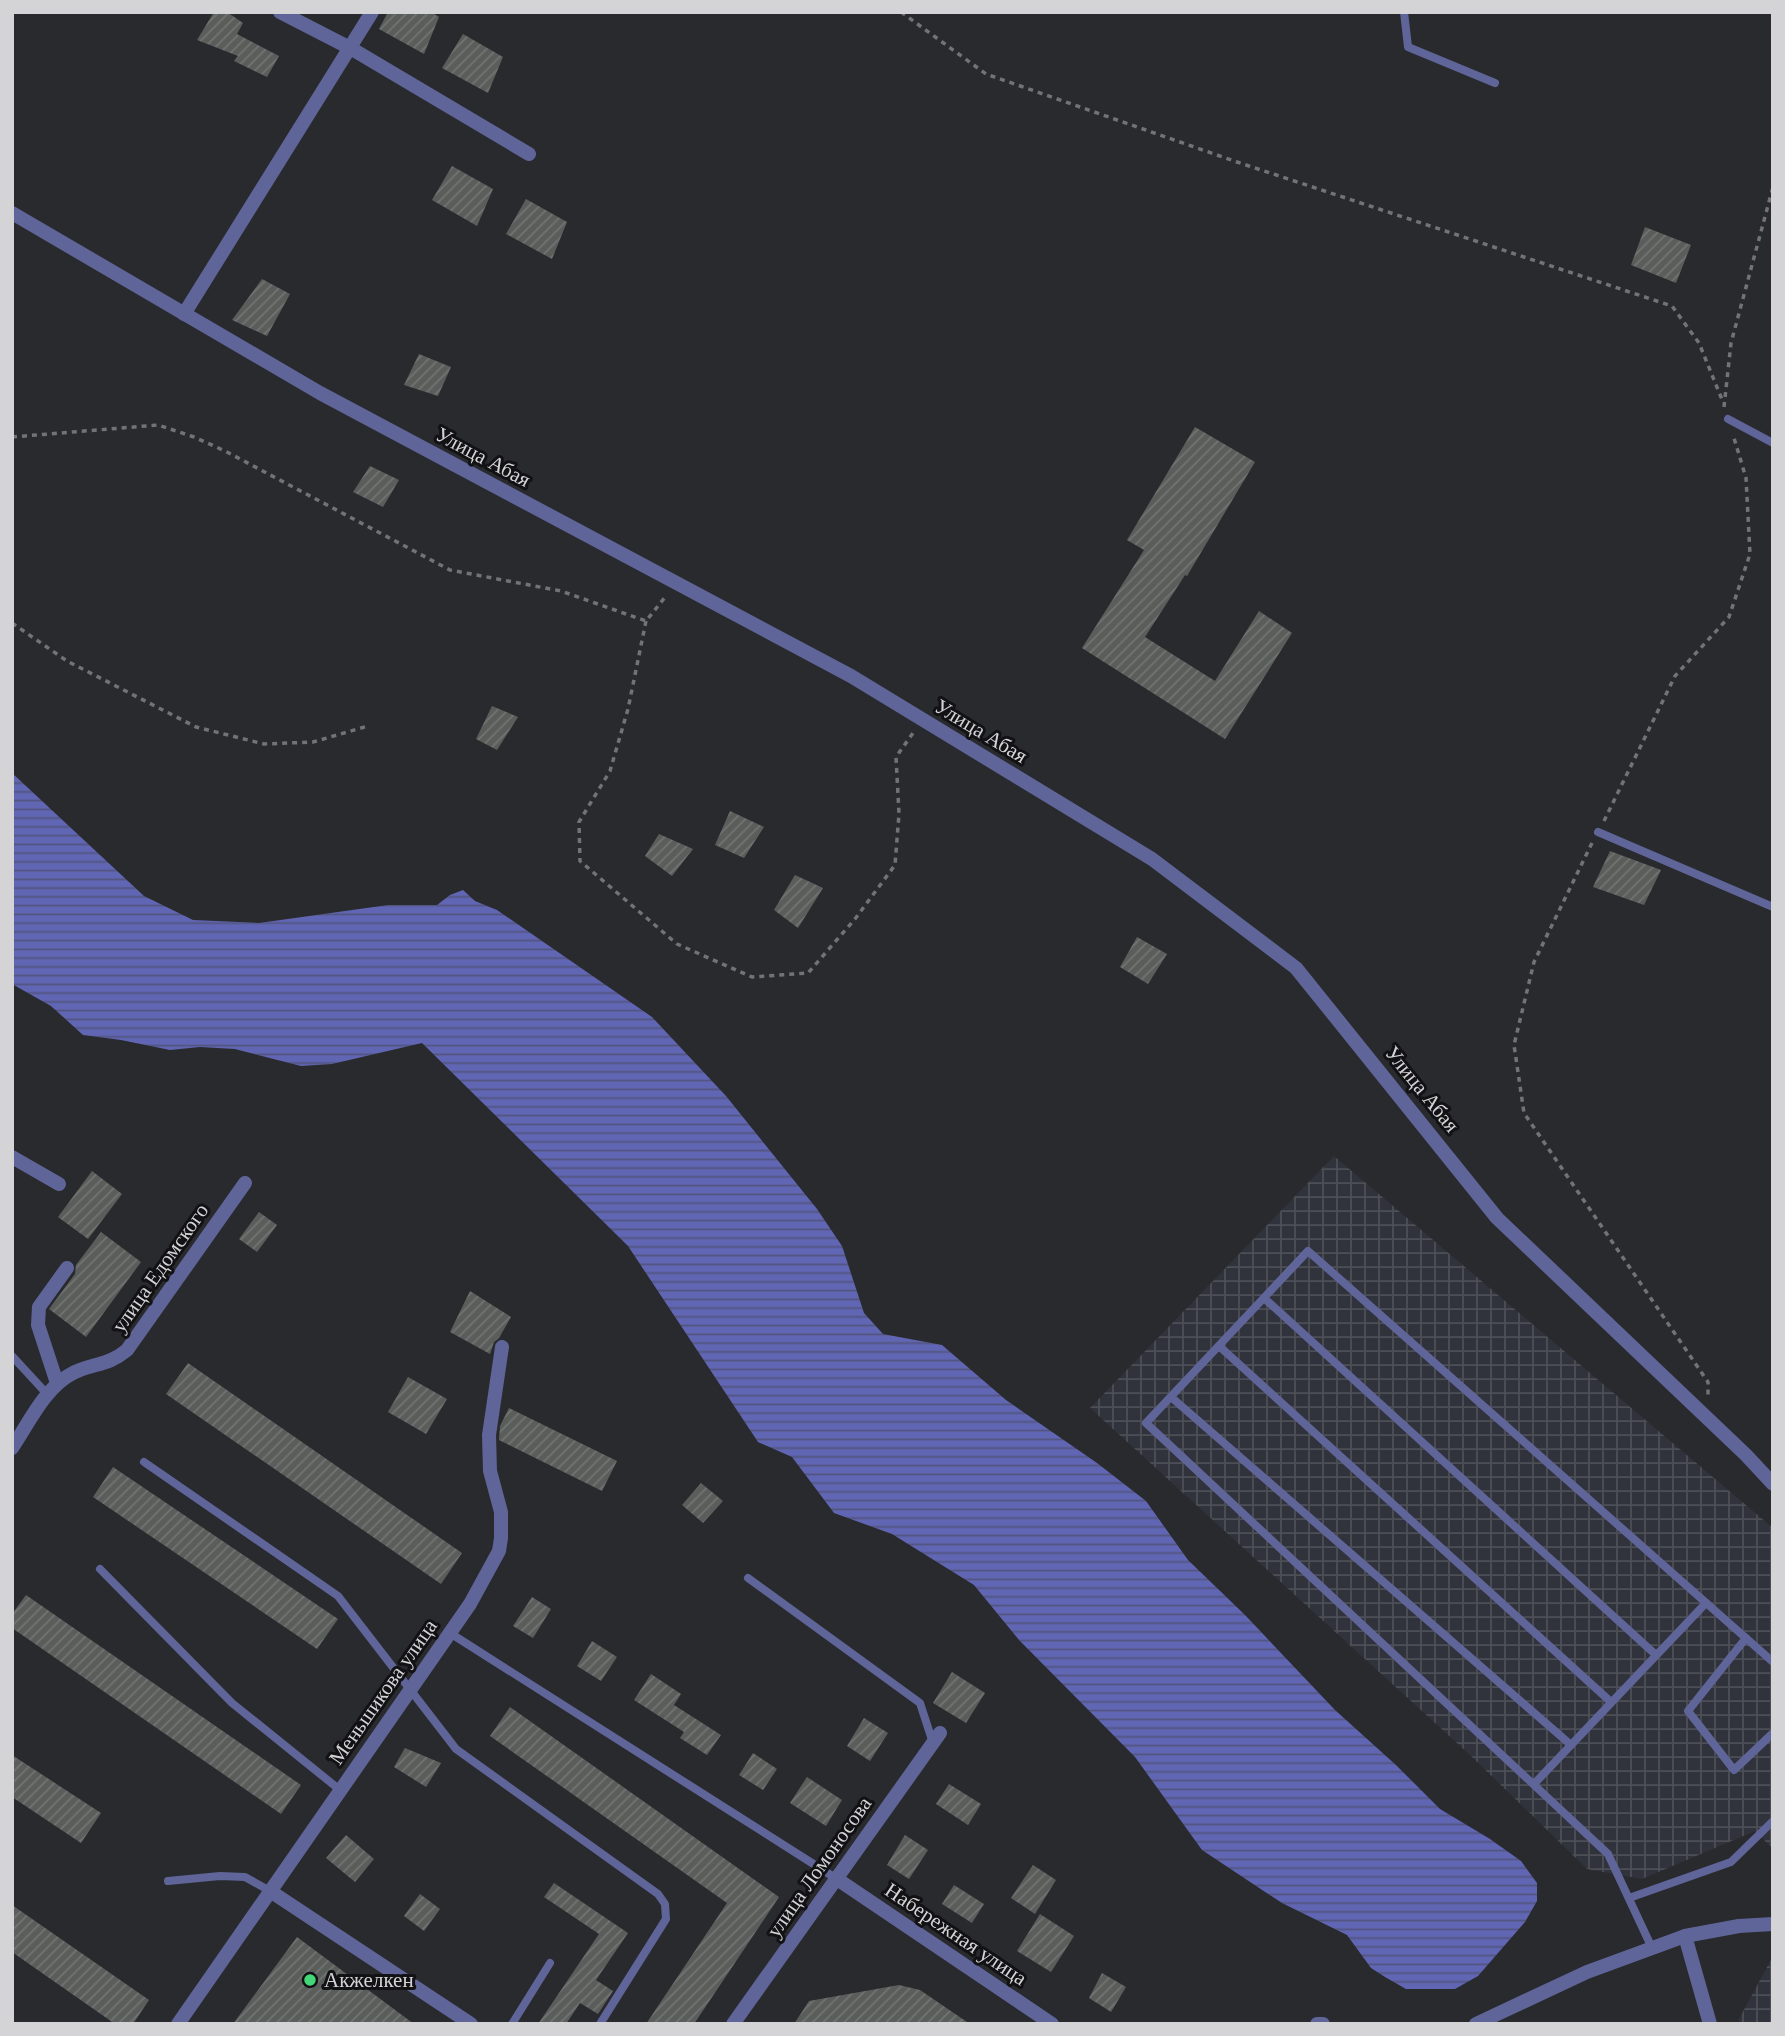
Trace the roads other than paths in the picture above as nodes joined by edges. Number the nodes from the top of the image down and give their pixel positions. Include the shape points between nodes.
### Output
1 (279, 12) edge
2 (372, 12) edge
3 (1404, 12) edge
4 (352, 49) junction
5 (1494, 83) dead end
6 (529, 154) dead end
7 (12, 213) edge
8 (184, 314) junction
9 (1728, 419) road end
10 (1773, 443) edge
11 (1598, 832) road end
12 (1773, 907) edge
13 (12, 1157) edge
14 (245, 1183) dead end
15 (59, 1184) dead end
16 (66, 1268) dead end
17 (1264, 1298) junction
18 (1219, 1346) junction
19 (502, 1347) dead end
20 (12, 1356) edge
21 (52, 1389) junction
22 (1171, 1397) junction
23 (12, 1448) edge
24 (144, 1462) dead end
25 (1773, 1484) edge
26 (100, 1569) dead end
27 (748, 1577) dead end
28 (1706, 1603) junction
29 (450, 1633) junction
30 (1746, 1638) junction
31 (1656, 1655) junction
32 (1773, 1661) edge
33 (411, 1689) junction
34 (1611, 1702) junction
35 (1773, 1733) edge
36 (936, 1738) joint
37 (1571, 1745) junction
38 (1534, 1784) junction
39 (340, 1790) junction
40 (1773, 1821) edge
41 (837, 1879) junction
42 (168, 1881) dead end
43 (270, 1891) junction
44 (1629, 1898) junction
45 (1773, 1924) edge
46 (1685, 1936) junction
47 (1652, 1948) junction
48 (550, 1963) dead end
49 (177, 2024) edge
50 (471, 2024) edge
51 (512, 2024) edge
52 (600, 2024) edge
53 (733, 2024) edge
54 (1052, 2024) edge
55 (1317, 2024) edge
56 (1324, 2024) edge
57 (1476, 2024) edge
58 (1710, 2024) edge

1 - 4 street
2 - 4 street
3 - 5 lane via 1408,47
4 - 6 street
4 - 8 street
7 - 8 street, Улица Абая
8 - 25 street, Улица Абая via 320,393 851,676 1152,859 1296,968 1497,1218
9 - 10 lane
11 - 12 lane
13 - 15 street
14 - 21 street, улица Едомского via 127,1350 116,1360 75,1372
16 - 21 street via 39,1307 38,1325
17 - 18 lane
17 - 28 lane via 1308,1251
17 - 31 lane
18 - 22 lane
18 - 34 lane
19 - 29 street, Меньшикова улица via 489,1435 490,1471 500,1512 499,1551
20 - 21 lane
21 - 23 street
22 - 37 lane
22 - 38 lane via 1146,1423
24 - 33 lane via 338,1596
26 - 39 lane via 232,1703
27 - 36 lane via 920,1703
28 - 30 lane
28 - 31 lane
29 - 33 street, Меньшикова улица
29 - 41 lane
30 - 32 lane
30 - 35 lane via 1688,1711 1734,1770
31 - 34 lane
33 - 39 street, Меньшикова улица
33 - 52 lane via 456,1749 658,1894 665,1904 666,1919
34 - 37 lane
36 - 41 street, улица Ломоносова
37 - 38 lane
38 - 44 lane via 1608,1854
39 - 43 street, Меньшикова улица
40 - 44 lane via 1731,1862
41 - 53 street, улица Ломоносова
41 - 54 street, Набережная улица
42 - 43 lane via 245,1877
43 - 49 street, Меньшикова улица
43 - 50 street
44 - 47 lane
45 - 46 street
46 - 47 street
46 - 58 street
47 - 57 street via 1587,1972
48 - 51 lane
55 - 56 street

